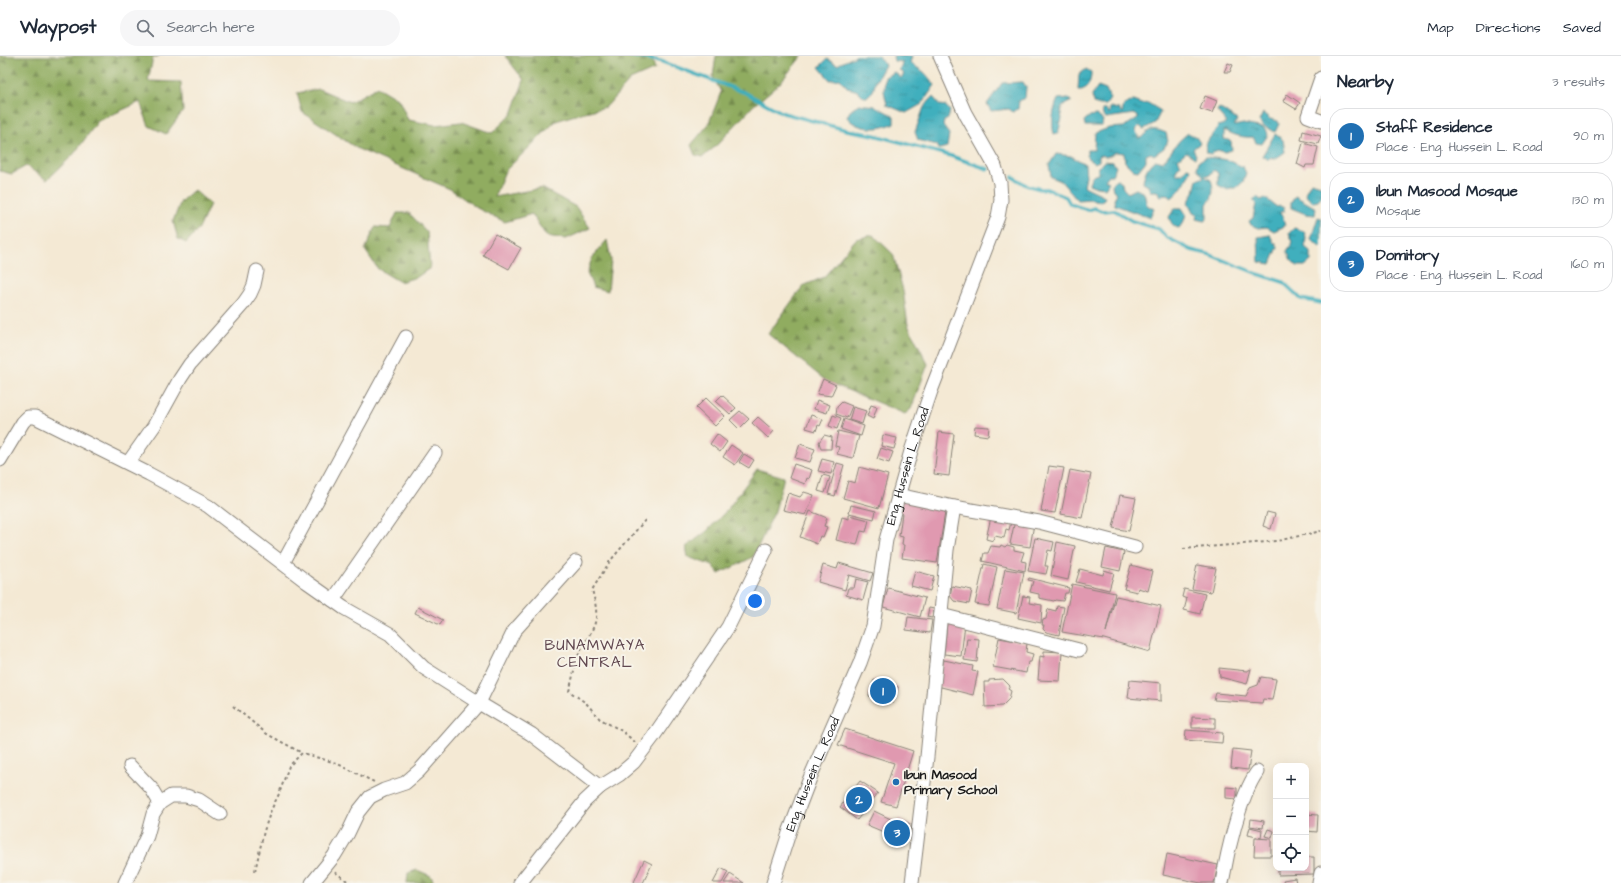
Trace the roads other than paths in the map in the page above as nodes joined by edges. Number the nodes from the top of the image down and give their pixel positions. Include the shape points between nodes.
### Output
1 (944, 58) edge
2 (1321, 78) edge
3 (1321, 121) edge
4 (257, 271) dead end
5 (406, 337) dead end
6 (435, 453) dead end
7 (0, 460) edge
8 (128, 463) junction
9 (898, 495) junction
10 (954, 507) junction
11 (1135, 547) dead end
12 (766, 550) dead end
13 (576, 562) dead end
14 (283, 563) junction
15 (333, 600) junction
16 (941, 615) junction
17 (1079, 650) dead end
18 (479, 704) junction
19 (130, 766) dead end
20 (1257, 772) dead end
21 (600, 787) junction
22 (160, 803) junction
23 (220, 814) dead end
24 (1321, 873) edge
25 (125, 883) edge
26 (312, 883) edge
27 (520, 883) edge
28 (773, 883) edge
29 (912, 883) edge
30 (1222, 883) edge
31 (1319, 883) edge

1 - 9 street, Eng. Hussein L. Road via 966,113 995,166 1001,200 998,217 931,391
2 - 3 street via 1308,116
4 - 8 street via 250,294 190,364 154,426
5 - 14 street
6 - 15 street
7 - 8 street via 23,422 28,417 35,417
8 - 14 street via 208,506
9 - 10 street
9 - 28 street, Eng. Hussein L. Road via 886,540 873,626 860,663 812,773
10 - 11 street via 1039,522
10 - 16 street
12 - 21 street via 728,627 644,749 619,775
13 - 18 street via 514,631
14 - 15 street
15 - 18 street via 390,634 424,668
16 - 17 street
16 - 29 street
18 - 21 street via 532,734
18 - 26 street via 419,771 405,783 370,797 358,812 327,866
19 - 22 street via 151,788
20 - 30 street via 1251,781 1235,828
21 - 27 street via 585,801
22 - 23 street via 171,796 186,796 199,800
22 - 25 street via 152,814 147,836
24 - 31 street

